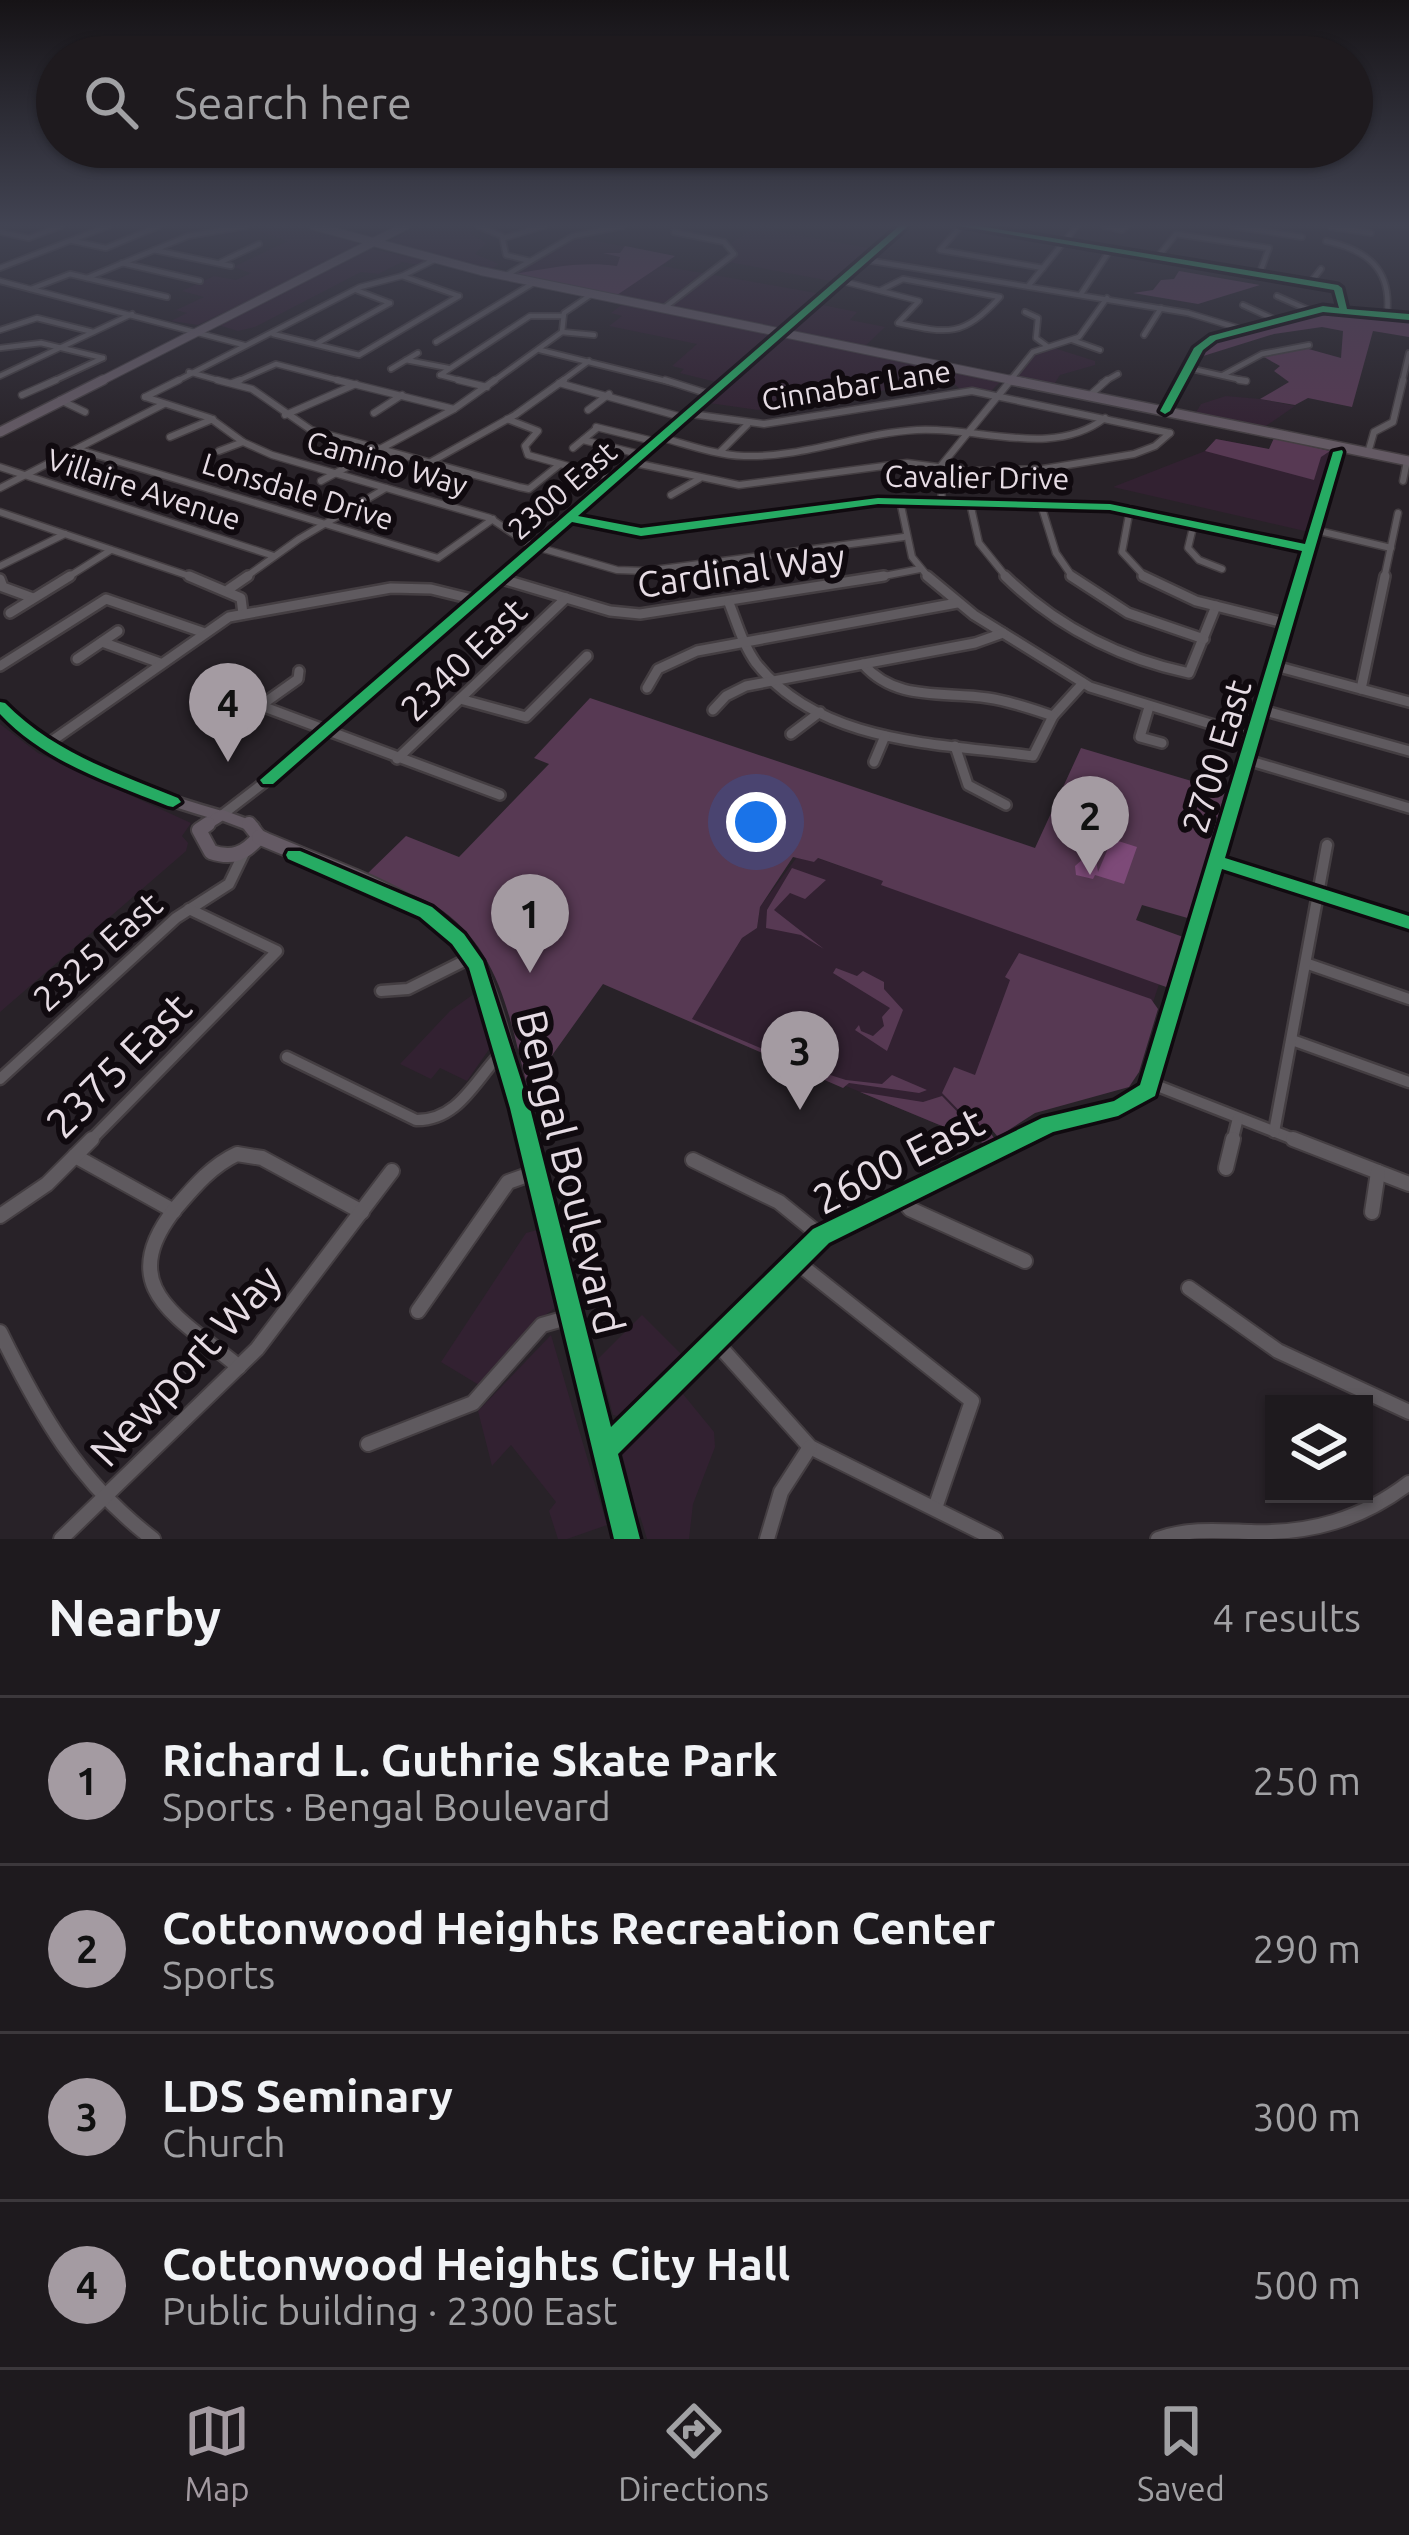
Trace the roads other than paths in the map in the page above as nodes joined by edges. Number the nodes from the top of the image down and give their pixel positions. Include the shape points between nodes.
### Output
1 (67, 298) edge
2 (263, 298) edge
3 (341, 298) edge
4 (376, 298) edge
5 (456, 298) edge
6 (510, 298) edge
7 (587, 298) edge
8 (612, 298) edge
9 (677, 298) edge
10 (823, 298) edge
11 (908, 298) edge
12 (999, 298) edge
13 (1107, 298) joint
14 (1281, 298) edge
15 (1340, 298) edge
16 (1390, 298) edge
17 (1243, 305) dead end
18 (664, 308) junction
19 (1161, 308) junction
20 (1343, 308) junction
21 (1312, 311) junction
22 (1025, 312) dead end
23 (132, 314) junction
24 (1387, 314) junction
25 (562, 316) junction
26 (1409, 317) edge
27 (1276, 320) junction
28 (1241, 329) junction
29 (0, 330) edge
30 (196, 331) junction
31 (93, 332) junction
32 (562, 332) junction
33 (783, 333) junction
34 (273, 334) junction
35 (594, 335) dead end
36 (1144, 335) dead end
37 (1072, 340) junction
38 (436, 342) dead end
39 (316, 344) junction
40 (1309, 345) dead end
41 (248, 346) junction
42 (1047, 346) junction
43 (0, 348) edge
44 (60, 348) junction
45 (540, 350) junction
46 (1100, 350) dead end
47 (418, 353) dead end
48 (1409, 353) edge
49 (406, 360) junction
50 (589, 361) junction
51 (665, 364) dead end
52 (448, 368) junction
53 (1188, 368) junction
54 (391, 369) dead end
55 (189, 372) junction
56 (1118, 374) dead end
57 (652, 375) junction
58 (1223, 375) junction
59 (0, 376) edge
60 (1007, 379) junction
61 (1246, 381) dead end
62 (232, 383) junction
63 (559, 383) junction
64 (356, 384) junction
65 (487, 387) junction
66 (1404, 393) edge
67 (609, 394) junction
68 (995, 394) junction
69 (22, 395) dead end
70 (402, 395) junction
71 (712, 395) junction
72 (1089, 396) junction
73 (60, 400) junction
74 (164, 404) junction
75 (454, 409) junction
76 (588, 410) dead end
77 (1165, 411) junction
78 (85, 412) dead end
79 (374, 413) dead end
80 (284, 415) junction
81 (688, 416) junction
82 (1105, 418) junction
83 (212, 419) junction
84 (507, 419) junction
85 (747, 425) junction
86 (2, 432) edge
87 (966, 433) junction
88 (170, 437) dead end
89 (583, 440) junction
90 (660, 440) junction
91 (243, 442) junction
92 (1339, 447) junction
93 (572, 448) dead end
94 (379, 449) junction
95 (80, 450) junction
96 (219, 452) dead end
97 (720, 452) junction
98 (1368, 453) junction
99 (643, 455) junction
100 (283, 458) junction
101 (1408, 461) edge
102 (429, 463) junction
103 (634, 463) junction
104 (559, 465) junction
105 (269, 466) dead end
106 (0, 467) edge
107 (940, 467) junction
108 (22, 474) junction
109 (335, 474) junction
110 (616, 479) junction
111 (699, 479) junction
112 (321, 481) dead end
113 (1403, 481) dead end
114 (0, 488) edge
115 (386, 488) junction
116 (671, 495) dead end
117 (900, 501) junction
118 (942, 502) junction
119 (438, 503) junction
120 (970, 503) junction
121 (1041, 505) junction
122 (1130, 509) junction
123 (0, 512) edge
124 (426, 512) dead end
125 (1399, 512) dead end
126 (13, 516) junction
127 (571, 518) junction
128 (493, 519) junction
129 (1194, 523) junction
130 (0, 524) edge
131 (325, 525) junction
132 (1316, 530) junction
133 (65, 534) junction
134 (904, 537) junction
135 (538, 547) junction
136 (1391, 548) junction
137 (111, 550) junction
138 (1310, 550) junction
139 (274, 556) junction
140 (0, 566) edge
141 (920, 569) junction
142 (1222, 569) dead end
143 (502, 578) junction
144 (0, 579) edge
145 (229, 589) junction
146 (33, 598) junction
147 (566, 598) junction
148 (476, 600) junction
149 (729, 602) junction
150 (957, 603) junction
151 (1216, 606) junction
152 (10, 613) dead end
153 (243, 614) junction
154 (1288, 624) junction
155 (118, 632) dead end
156 (202, 632) junction
157 (1003, 633) junction
158 (1204, 639) junction
159 (102, 642) junction
160 (746, 643) junction
161 (587, 656) dead end
162 (77, 659) dead end
163 (160, 663) junction
164 (862, 664) junction
165 (0, 666) edge
166 (1275, 666) junction
167 (299, 671) dead end
168 (773, 680) junction
169 (1083, 683) junction
170 (208, 686) dead end
171 (647, 688) dead end
172 (1361, 689) junction
173 (460, 699) junction
174 (1409, 702) edge
175 (0, 706) edge
176 (260, 706) junction
177 (1148, 707) junction
178 (713, 710) dead end
179 (1262, 710) junction
180 (820, 712) junction
181 (1053, 716) junction
182 (324, 733) junction
183 (791, 734) dead end
184 (885, 736) junction
185 (1253, 737) junction
186 (1162, 743) dead end
187 (46, 745) junction
188 (955, 746) junction
189 (1409, 752) edge
190 (397, 759) junction
191 (1247, 760) junction
192 (874, 762) dead end
193 (500, 795) dead end
194 (244, 801) junction
195 (173, 802) junction
196 (1006, 805) dead end
197 (1409, 808) edge
198 (220, 815) junction
199 (245, 820) junction
200 (201, 826) junction
201 (259, 837) junction
202 (1327, 845) dead end
203 (245, 852) junction
204 (294, 855) junction
205 (226, 857) junction
206 (1216, 861) junction
207 (237, 873) junction
208 (1320, 894) junction
209 (189, 909) junction
210 (1409, 923) edge
211 (472, 957) junction
212 (1307, 964) junction
213 (381, 991) dead end
214 (1409, 999) edge
215 (1292, 1040) junction
216 (503, 1051) junction
217 (287, 1057) dead end
218 (0, 1079) edge
219 (1409, 1082) edge
220 (1150, 1083) junction
221 (1238, 1118) junction
222 (1274, 1132) junction
223 (75, 1156) junction
224 (693, 1160) dead end
225 (1226, 1168) dead end
226 (392, 1171) dead end
227 (536, 1172) junction
228 (1378, 1172) junction
229 (1409, 1184) edge
230 (900, 1196) junction
231 (174, 1211) junction
232 (362, 1212) junction
233 (1372, 1212) dead end
234 (0, 1216) edge
235 (821, 1236) junction
236 (794, 1260) junction
237 (1025, 1261) dead end
238 (1189, 1288) dead end
239 (418, 1311) dead end
240 (570, 1316) junction
241 (0, 1332) edge
242 (715, 1340) junction
243 (239, 1367) junction
244 (1409, 1412) edge
245 (368, 1444) dead end
246 (810, 1447) junction
247 (604, 1451) junction
248 (1409, 1483) edge
249 (102, 1501) junction
250 (935, 1508) junction
251 (61, 1539) edge
252 (153, 1539) edge
253 (627, 1539) edge
254 (767, 1539) edge
255 (995, 1539) edge
256 (1158, 1539) edge

1 - 23 street
2 - 30 main road
3 - 34 street
4 - 39 street via 390,303
5 - 39 street via 359,355
6 - 38 street
7 - 25 street
8 - 18 main road
9 - 18 street
10 - 33 street, 2300 East
11 - 12 street via 919,301 898,323 948,332 972,328
13 - 19 street
13 - 37 street
14 - 21 street
15 - 20 street
16 - 24 street
17 - 27 street
18 - 33 main road
19 - 28 street
19 - 36 street
20 - 21 street
20 - 24 street
21 - 27 street
22 - 42 street via 1038,318 1036,338
23 - 30 street
23 - 31 street
24 - 26 street
25 - 32 street
25 - 52 street via 532,315
27 - 28 street
28 - 53 street via 1202,344
29 - 31 street via 37,318
30 - 41 street
30 - 73 main road
31 - 44 street
32 - 35 street
32 - 45 street
33 - 60 main road
33 - 71 street, 2300 East
34 - 39 street
34 - 41 street
37 - 42 street
37 - 46 street
40 - 58 street via 1262,354
41 - 55 street
42 - 60 street
43 - 44 street
44 - 59 street
44 - 69 street via 103,358
45 - 50 street
45 - 65 street
47 - 49 street
48 - 66 street
49 - 52 street
49 - 54 street
50 - 57 street
50 - 63 street
51 - 57 street
52 - 65 street via 440,375
53 - 58 street
53 - 77 street
55 - 62 street
55 - 74 street, Camino Way via 146,397
56 - 72 street
57 - 71 street
58 - 61 street
60 - 68 street
60 - 72 main road
62 - 64 street via 269,364
62 - 80 street
63 - 67 street, Cinnabar Lane
63 - 84 street
64 - 70 street
64 - 80 street
65 - 75 street
66 - 98 street via 1391,424 1372,434
67 - 76 street
67 - 81 street, Cinnabar Lane
68 - 82 street, Cinnabar Lane
68 - 85 street, Cinnabar Lane
68 - 87 street
70 - 75 street
70 - 79 street
71 - 81 street, 2300 East
72 - 77 main road
73 - 78 street
73 - 86 main road
74 - 83 street, Camino Way
74 - 95 street
75 - 94 street
77 - 92 main road
80 - 94 street
81 - 85 street, Cinnabar Lane
81 - 90 street, 2300 East
82 - 87 street via 1071,434
82 - 107 street, Cinnabar Lane via 1169,433 1141,452 1081,465
83 - 88 street
83 - 91 street, Camino Way
84 - 102 street
84 - 104 street via 538,431 524,446 528,455
85 - 97 street
87 - 97 street via 926,429 752,456
87 - 107 street
89 - 90 street via 596,428
89 - 93 street
89 - 99 street
90 - 97 street
90 - 99 street, 2300 East
91 - 96 street
91 - 100 street, Camino Way
92 - 98 main road
92 - 132 street, 2700 East
94 - 102 street
94 - 109 street
95 - 108 street
95 - 131 street, Lonsdale Drive
98 - 101 main road
99 - 103 street, 2300 East
100 - 105 street
100 - 109 street, Camino Way
101 - 113 street
102 - 104 street via 529,489
103 - 110 street, 2300 East
103 - 111 street
104 - 110 street
106 - 108 street, Villaire Avenue
107 - 111 street via 900,463 756,485
107 - 118 street
108 - 114 street
108 - 139 street, Villaire Avenue
109 - 112 street
109 - 115 street, Camino Way
110 - 127 street, 2300 East
111 - 116 street
115 - 119 street, Camino Way
115 - 131 street
117 - 118 street, Cavalier Drive
117 - 127 street, Cavalier Drive via 641,532
117 - 134 street
118 - 120 street, Cavalier Drive
119 - 124 street
119 - 128 street, Camino Way
120 - 121 street, Cavalier Drive
120 - 158 street via 979,543 1005,576 1100,642 1189,674
121 - 122 street, Cavalier Drive
121 - 158 street via 1075,579 1152,624
122 - 129 street, Cavalier Drive
122 - 151 street via 1122,552 1130,566
123 - 126 street
125 - 136 street
126 - 130 street
126 - 133 street
127 - 135 street, 2300 East
128 - 131 street, Lonsdale Drive via 438,558
128 - 135 street, Camino Way
129 - 138 street, Cavalier Drive
129 - 142 street via 1188,548
131 - 139 street
132 - 136 street
132 - 138 street, 2700 East
133 - 137 street
133 - 140 street
134 - 135 street, Camino Way via 641,572
134 - 141 street
135 - 143 street, 2300 East
136 - 172 street
137 - 145 street
137 - 146 street
138 - 154 street, 2700 East
139 - 145 street
141 - 149 street, Cardinal Way
141 - 150 street
143 - 147 street, Cardinal Way
143 - 148 street, 2300 East
144 - 146 street
145 - 153 street via 241,598
146 - 152 street
147 - 149 street, Cardinal Way via 633,614
147 - 173 street, 2340 East
148 - 153 street via 391,588
148 - 182 street, 2300 East
149 - 160 street
150 - 157 street
150 - 160 street
151 - 154 street
151 - 158 street
153 - 156 street
154 - 166 street, 2700 East
155 - 159 street
156 - 163 street
156 - 165 street via 106,599
157 - 164 street
157 - 169 street
159 - 162 street
159 - 163 street
160 - 168 street
160 - 171 street via 678,657
161 - 173 street via 530,714 515,718
163 - 187 street
164 - 168 street
164 - 181 street via 895,689 986,697
166 - 172 street
166 - 179 street, 2700 East
167 - 176 street
168 - 178 street via 733,691
168 - 180 street
169 - 177 street
169 - 181 street
170 - 176 street
172 - 174 street
173 - 190 street, 2340 East
175 - 187 main road
176 - 182 street
177 - 185 street
177 - 186 street via 1140,737
179 - 185 street, 2700 East
179 - 189 street
180 - 183 street
180 - 184 street
181 - 188 street via 1033,756
182 - 190 street
182 - 194 street, 2300 East
184 - 188 street
184 - 192 street
185 - 191 street, 2700 East
187 - 195 main road
188 - 196 street via 968,788
190 - 193 street
191 - 197 street
191 - 206 street, 2700 East
194 - 198 street, 2300 East
194 - 199 street
195 - 198 main road
195 - 200 main road
198 - 199 main road
198 - 200 main road
199 - 201 main road
200 - 205 main road via 208,848
201 - 203 main road
201 - 204 main road, Bengal Boulevard
202 - 208 street
203 - 204 main road, Bengal Boulevard
203 - 205 main road
203 - 207 street
204 - 211 main road, Bengal Boulevard via 426,912
205 - 207 street
206 - 208 street
206 - 220 street, 2700 East
207 - 209 street, 2325 East
208 - 210 street
208 - 212 street
209 - 218 street, 2325 East
209 - 223 street, 2375 East via 277,951
211 - 213 street via 408,988
211 - 216 main road, Bengal Boulevard
212 - 214 street
212 - 215 street
215 - 219 street
215 - 222 street
216 - 217 street via 433,1122
216 - 227 main road, Bengal Boulevard
220 - 221 street
220 - 230 street, 2600 East via 1129,1104 1049,1124
221 - 222 street
221 - 225 street
222 - 228 street
223 - 231 street
223 - 234 street, 2375 East via 35,1196
224 - 235 street via 779,1202
226 - 232 street, Newport Way
227 - 239 street via 508,1182
227 - 240 main road, Bengal Boulevard
228 - 229 street
228 - 233 street
230 - 235 street, 2600 East
230 - 237 street via 910,1209
231 - 232 street via 218,1163 246,1154
231 - 243 street via 146,1252 147,1280
232 - 243 street, Newport Way
235 - 236 street, 2600 East
236 - 242 street, 2600 East
236 - 250 street via 972,1400
238 - 244 street via 1277,1352
240 - 245 street via 542,1325 473,1403
240 - 247 main road, Bengal Boulevard
241 - 249 street via 57,1446
242 - 246 street
242 - 247 street, 2600 East
243 - 249 street, Newport Way
246 - 250 street
246 - 254 street via 781,1492
247 - 253 main road, Bengal Boulevard
248 - 256 street via 1361,1516 1325,1528 1208,1528
249 - 251 street, Newport Way
249 - 252 street
250 - 255 street

